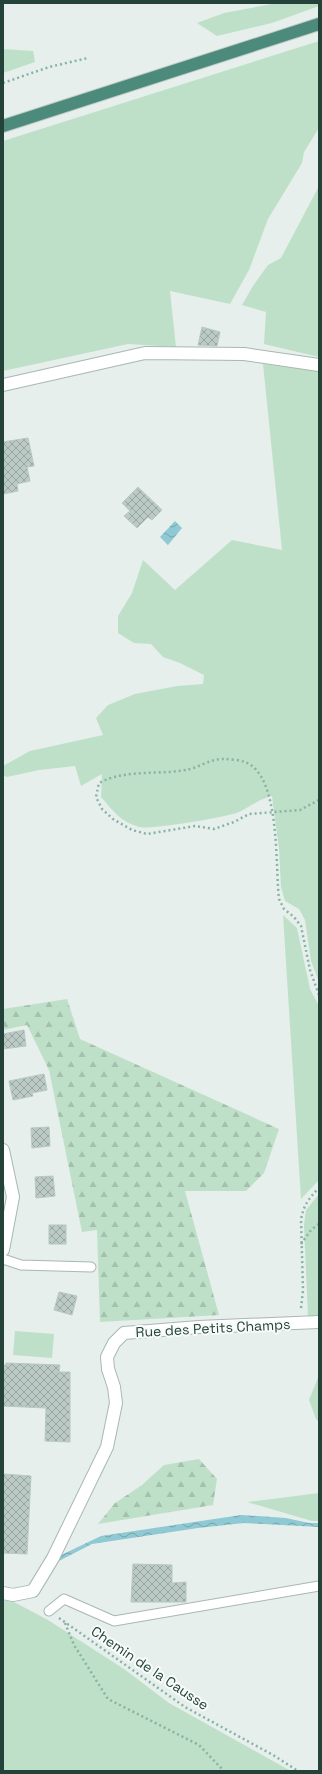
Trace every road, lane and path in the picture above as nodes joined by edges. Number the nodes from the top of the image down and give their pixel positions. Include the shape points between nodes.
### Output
1 (319, 24) edge
2 (88, 58) dead end
3 (3, 83) edge
4 (3, 126) edge
5 (319, 365) edge
6 (3, 385) edge
7 (319, 800) edge
8 (273, 812) junction
9 (319, 995) edge
10 (3, 1150) edge
11 (319, 1188) edge
12 (319, 1224) edge
13 (301, 1244) junction
14 (3, 1250) edge
15 (3, 1259) edge
16 (91, 1267) dead end
17 (319, 1322) edge
18 (300, 1323) junction
19 (319, 1586) edge
20 (8, 1594) edge
21 (49, 1611) joint
22 (65, 1622) junction
23 (224, 1771) edge
24 (298, 1771) edge

1 - 4 highway
2 - 3 path via 49,67
5 - 6 street via 244,354 144,353
7 - 8 path via 300,810
8 - 8 path via 249,814 214,829 195,826 147,834 132,830 113,819 102,809 96,796 99,783 112,777 187,770 223,758 246,762 258,772 267,788
8 - 9 path via 279,899 284,909 302,926 310,970
10 - 14 street via 13,1197
11 - 13 path via 308,1199 302,1211
12 - 13 path
13 - 18 path via 303,1290
15 - 16 lane via 22,1265
17 - 18 street, Rue des Petits Champs
18 - 20 street, Rue des Petits Champs via 124,1333 114,1343 107,1357 116,1403 107,1447 40,1581 33,1591
19 - 21 lane via 114,1621 64,1599
21 - 22 path, Chemin de la Causse
22 - 23 path via 74,1645 108,1699 199,1745
22 - 24 path, Chemin de la Causse via 185,1707

